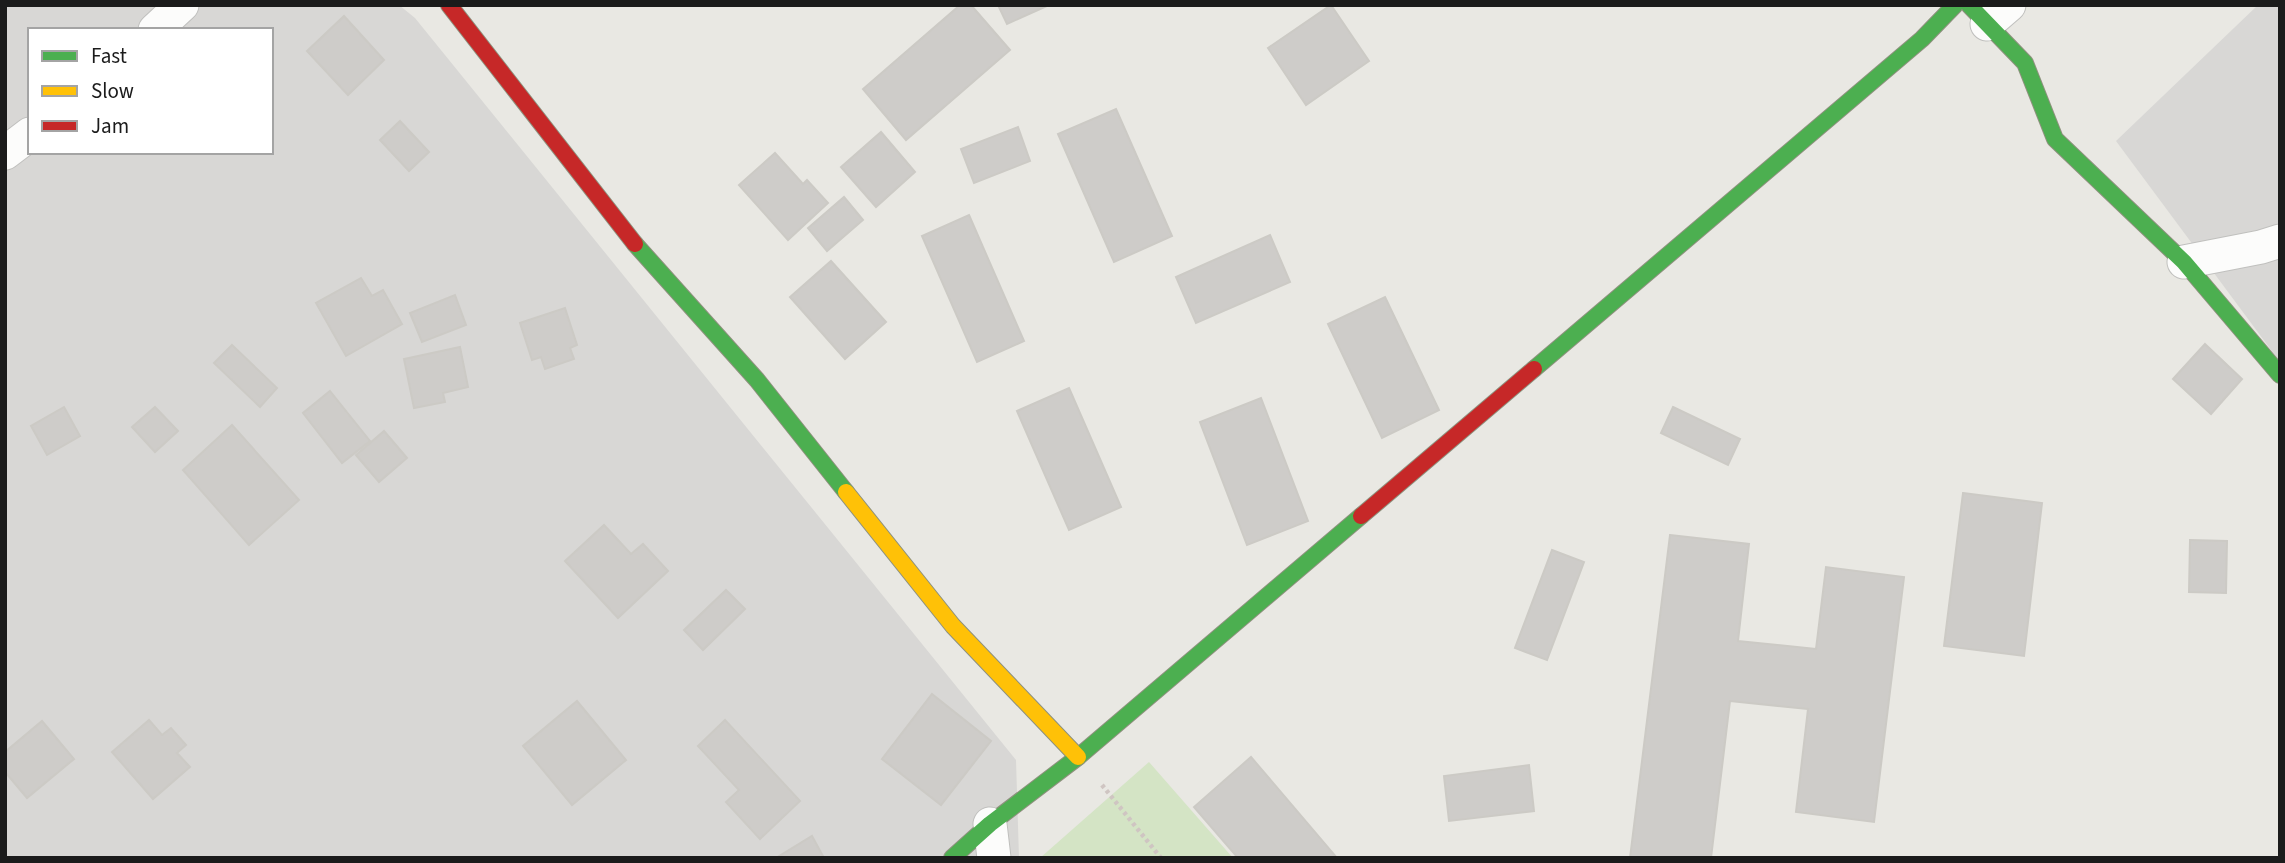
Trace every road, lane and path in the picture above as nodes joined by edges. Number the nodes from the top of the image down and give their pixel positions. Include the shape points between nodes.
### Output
1 (182, 5) edge
2 (449, 5) edge
3 (1955, 5) edge
4 (1988, 11) edge
5 (157, 28) edge
6 (28, 136) edge
7 (5, 153) edge
8 (2280, 241) edge
9 (2184, 262) junction
10 (2280, 375) edge
11 (1078, 757) junction
12 (990, 824) junction
13 (952, 858) edge
14 (994, 858) edge
15 (1161, 858) edge

1 - 5 street
2 - 11 street via 648,260 757,380 953,626
3 - 11 street via 1922,39
4 - 9 street via 2025,63 2055,139
6 - 7 street
8 - 9 street
9 - 10 street
11 - 12 street
11 - 15 path
12 - 13 street
12 - 14 street

